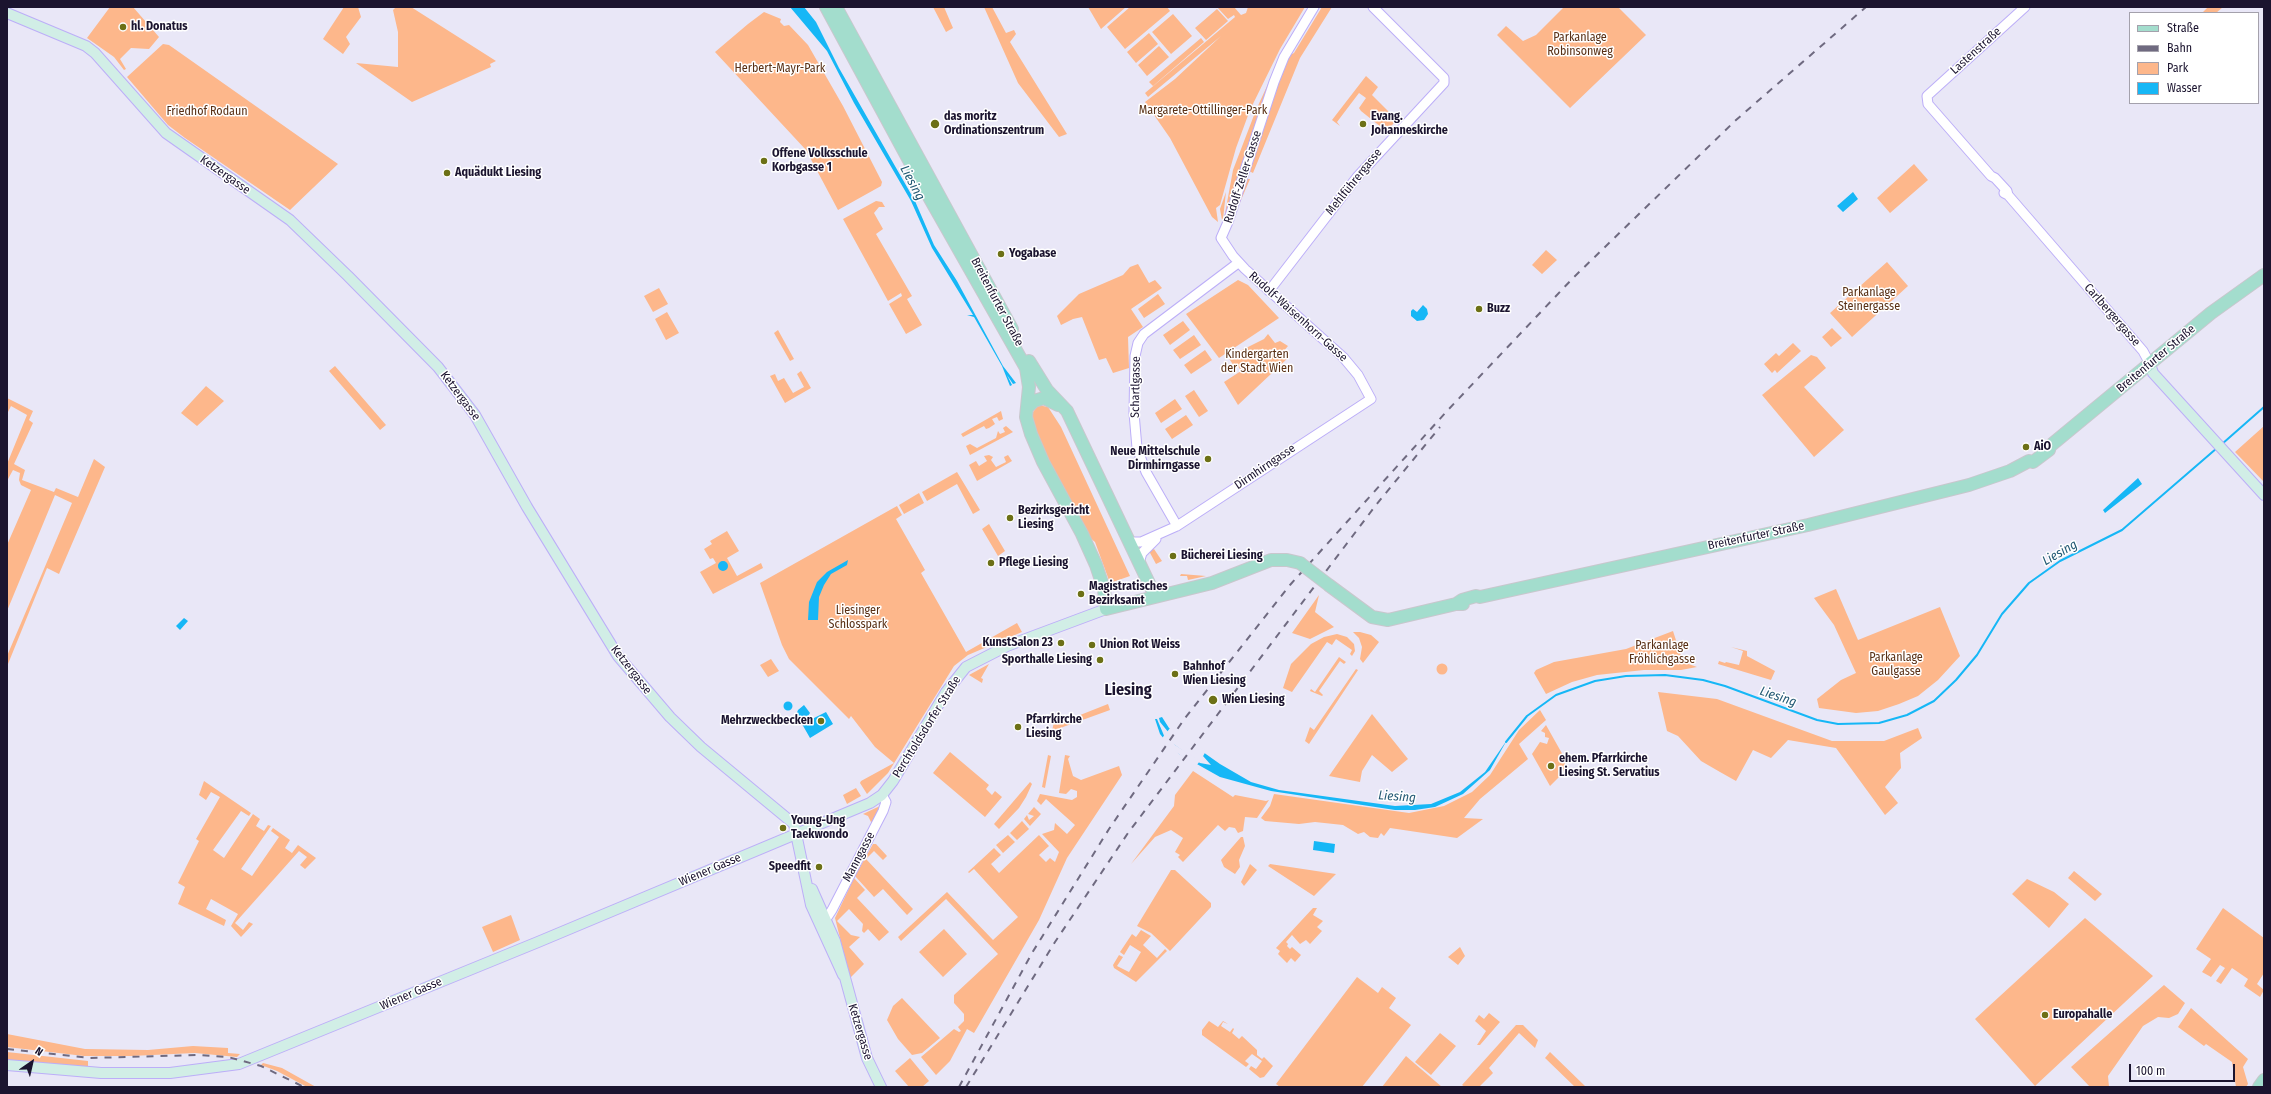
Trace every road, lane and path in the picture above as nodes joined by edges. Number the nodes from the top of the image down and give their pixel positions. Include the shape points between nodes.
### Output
1 (826, 7) edge
2 (836, 7) edge
3 (1314, 7) edge
4 (1372, 7) edge
5 (2025, 7) edge
6 (7, 13) edge
7 (839, 21) junction
8 (1927, 96) joint
9 (1221, 238) joint
10 (1238, 263) junction
11 (2264, 276) edge
12 (1269, 292) junction
13 (2150, 364) junction
14 (1371, 399) joint
15 (1028, 407) junction
16 (1073, 422) junction
17 (2264, 495) edge
18 (1177, 526) junction
19 (1160, 535) junction
20 (1129, 542) junction
21 (1139, 563) junction
22 (1155, 596) junction
23 (1106, 609) junction
24 (884, 800) junction
25 (797, 833) junction
26 (822, 921) junction
27 (7, 1065) edge
28 (2264, 1080) edge
29 (881, 1087) edge
30 (2258, 1087) edge

1 - 7 main road, Breitenfurter Straße
2 - 7 main road, Breitenfurter Straße
3 - 9 street, Rudolf-Zeller-Gasse via 1276,75
4 - 12 street, Mehlführergasse via 1444,78 1442,87 1356,177
5 - 8 street, Lastenstraße
6 - 25 main road, Ketzergasse via 86,46 95,53 166,133 290,220 438,367 475,415 527,507 618,656 670,717 718,763 792,822
7 - 15 main road, Breitenfurter Straße via 925,190 1026,368 1030,386
7 - 16 main road, Breitenfurter Straße via 1034,370 1047,390 1064,405
8 - 13 street, Carlbergergasse via 1928,104 2146,354
9 - 10 street, Rudolf-Waisenhorn-Gasse
10 - 12 street, Rudolf-Waisenhorn-Gasse
10 - 18 street, Schartlgasse via 1144,334 1138,343 1135,356 1134,413 1137,448 1146,472
11 - 13 main road, Breitenfurter Straße via 2213,311
12 - 14 street, Rudolf-Waisenhorn-Gasse via 1344,357 1358,374
13 - 17 main road, Carlbergergasse via 2154,373
13 - 22 main road, Breitenfurter Straße, bridge via 2050,446 2046,446 2030,457 2029,461 2010,471 1969,485 1808,525 1480,597 1464,604 1403,618 1360,609 1300,563 1287,560 1271,560 1212,583
14 - 18 street, Dirmhirngasse
15 - 16 main road via 1039,399 1051,400
15 - 23 main road, Breitenfurter Straße via 1027,422 1043,462 1096,564 1104,589
16 - 20 main road, Breitenfurter Straße
18 - 19 street, Dirmhirngasse
19 - 20 street via 1137,543
19 - 21 street via 1142,553
20 - 21 main road, Breitenfurter Straße
21 - 22 main road, Breitenfurter Straße
22 - 23 main road
23 - 24 main road, Perchtoldsdorfer Straße via 1007,646 966,667 946,692
24 - 25 main road, Perchtoldsdorfer Straße
24 - 26 street, Manngasse
25 - 26 main road, Ketzergasse via 805,874
25 - 27 main road, Wiener Gasse via 247,1061 207,1069 170,1072 88,1072
26 - 29 main road, Ketzergasse via 840,957 867,1058
28 - 30 main road

